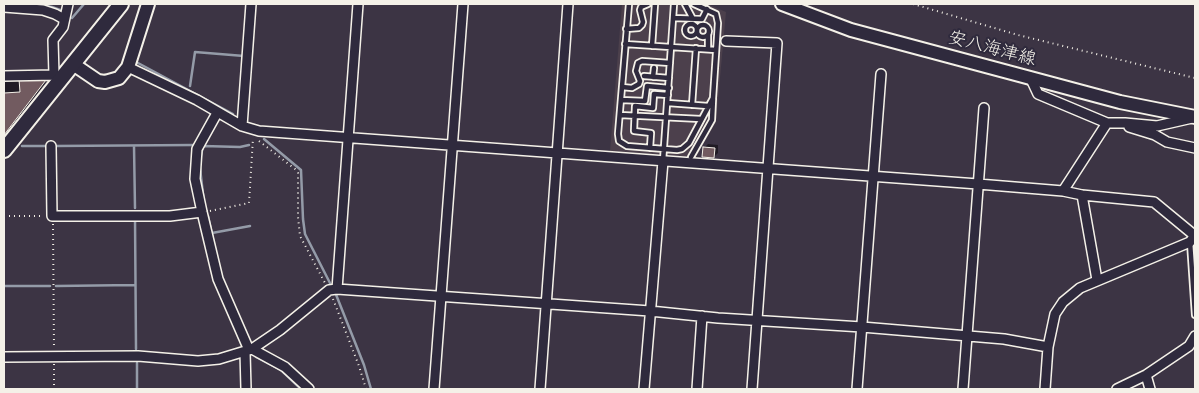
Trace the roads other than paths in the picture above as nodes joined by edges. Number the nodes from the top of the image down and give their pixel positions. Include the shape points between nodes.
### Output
1 (68, 4) edge
2 (121, 4) edge
3 (148, 4) edge
4 (251, 4) edge
5 (358, 4) edge
6 (463, 4) edge
7 (568, 4) edge
8 (629, 4) edge
9 (648, 4) edge
10 (656, 4) edge
11 (674, 4) edge
12 (685, 4) edge
13 (694, 4) edge
14 (782, 4) edge
15 (4, 6) edge
16 (708, 9) junction
17 (673, 18) junction
18 (64, 19) junction
19 (693, 19) junction
20 (626, 29) junction
21 (672, 29) junction
22 (697, 30) junction
23 (684, 31) junction
24 (708, 35) junction
25 (702, 37) junction
26 (726, 41) dead end
27 (625, 44) junction
28 (652, 46) junction
29 (671, 47) junction
30 (696, 48) junction
31 (706, 49) junction
32 (716, 50) junction
33 (670, 63) junction
34 (73, 64) junction
35 (128, 66) junction
36 (654, 68) dead end
37 (881, 74) dead end
38 (4, 76) edge
39 (644, 76) dead end
40 (58, 77) junction
41 (653, 77) junction
42 (1030, 77) junction
43 (669, 78) junction
44 (622, 87) junction
45 (669, 88) junction
46 (668, 95) junction
47 (713, 98) junction
48 (621, 100) junction
49 (668, 103) junction
50 (692, 105) junction
51 (708, 106) junction
52 (984, 108) dead end
53 (217, 113) junction
54 (620, 115) junction
55 (635, 116) junction
56 (667, 117) junction
57 (1195, 117) edge
58 (702, 119) junction
59 (1107, 123) junction
60 (1117, 123) junction
61 (242, 126) junction
62 (348, 138) junction
63 (453, 145) junction
64 (51, 146) dead end
65 (650, 148) junction
66 (1195, 148) edge
67 (4, 150) edge
68 (664, 150) junction
69 (557, 154) junction
70 (691, 157) dead end
71 (663, 161) junction
72 (768, 168) junction
73 (872, 176) junction
74 (978, 184) junction
75 (1063, 191) junction
76 (1082, 195) junction
77 (202, 212) junction
78 (1193, 237) edge
79 (1097, 280) junction
80 (333, 290) junction
81 (441, 296) junction
82 (547, 304) junction
83 (650, 311) junction
84 (1195, 315) edge
85 (702, 316) junction
86 (757, 320) junction
87 (862, 326) junction
88 (967, 336) junction
89 (1195, 336) edge
90 (1048, 346) junction
91 (249, 350) junction
92 (4, 357) edge
93 (1146, 375) junction
94 (246, 389) edge
95 (308, 389) edge
96 (434, 389) edge
97 (540, 389) edge
98 (644, 389) edge
99 (697, 389) edge
100 (752, 389) edge
101 (857, 389) edge
102 (963, 389) edge
103 (1045, 389) edge
104 (1118, 389) edge
105 (1150, 389) edge

1 - 18 street
2 - 34 main road
3 - 35 main road
4 - 61 street
5 - 62 street
6 - 63 street
7 - 69 street
8 - 20 lane
9 - 20 lane via 640,10 642,25
10 - 28 lane
11 - 17 lane
12 - 19 lane
13 - 16 lane
14 - 42 main road, 安八海津線 via 851,30
15 - 18 street via 44,10
16 - 19 lane via 702,19
16 - 32 lane via 716,14 718,23
17 - 19 lane
17 - 21 lane
18 - 40 street via 54,40
20 - 27 lane
21 - 23 lane
21 - 29 lane
22 - 23 lane via 691,24
22 - 23 lane via 696,35 690,37
22 - 24 lane via 700,25 706,25
22 - 25 lane
24 - 25 lane
24 - 31 lane
25 - 31 lane
26 - 72 street via 777,43
27 - 28 lane
27 - 44 lane
28 - 29 lane
29 - 30 lane
29 - 33 lane
30 - 31 lane
30 - 50 lane
31 - 32 lane
32 - 47 lane
33 - 43 lane
33 - 44 lane via 642,61 636,71 639,84 632,88
34 - 35 main road via 98,81 105,82 119,78
34 - 40 main road
35 - 53 street
36 - 41 lane
37 - 73 street
38 - 40 street
39 - 41 lane
40 - 67 main road
41 - 43 lane
42 - 57 main road, 安八海津線 via 1120,102
42 - 59 street via 1038,94
43 - 45 lane
44 - 48 lane
45 - 46 lane
45 - 48 lane via 647,86 645,101
46 - 49 lane
46 - 55 lane via 654,94 653,108 635,106
47 - 51 lane
47 - 70 lane via 712,120
48 - 54 lane
49 - 50 lane
49 - 56 lane
50 - 51 lane
51 - 58 lane
52 - 74 street
53 - 61 street
53 - 77 street via 197,149 195,179
54 - 55 lane
54 - 65 lane via 618,134 622,145
55 - 56 lane
55 - 65 lane via 634,131 651,133
56 - 58 lane
56 - 68 lane
57 - 60 street via 1157,126
58 - 68 lane via 686,146
59 - 60 street
59 - 75 street
60 - 66 street via 1167,142
61 - 62 street via 259,131
62 - 63 street
62 - 80 street
63 - 69 street
63 - 81 street
64 - 77 street via 52,216 170,216
65 - 68 lane
68 - 71 lane
69 - 71 street
69 - 82 street
71 - 72 street
71 - 83 street
72 - 73 street
72 - 86 street
73 - 74 street
73 - 87 street
74 - 75 street
74 - 88 street
75 - 76 street
76 - 78 street via 1154,202
76 - 79 street
77 - 91 street via 218,279
78 - 79 street
78 - 84 lane
79 - 90 street via 1080,288 1063,302 1055,314
80 - 81 street
80 - 91 street
81 - 82 street
81 - 96 street
82 - 83 street
82 - 97 street
83 - 85 street
83 - 98 street
85 - 86 street
85 - 99 street
86 - 87 street
86 - 100 street
87 - 88 street
87 - 101 street
88 - 90 street
88 - 102 street
89 - 93 street via 1189,346
90 - 103 street
91 - 92 street via 198,361 138,356
91 - 94 street
91 - 95 street via 285,367
93 - 104 street
93 - 105 street

